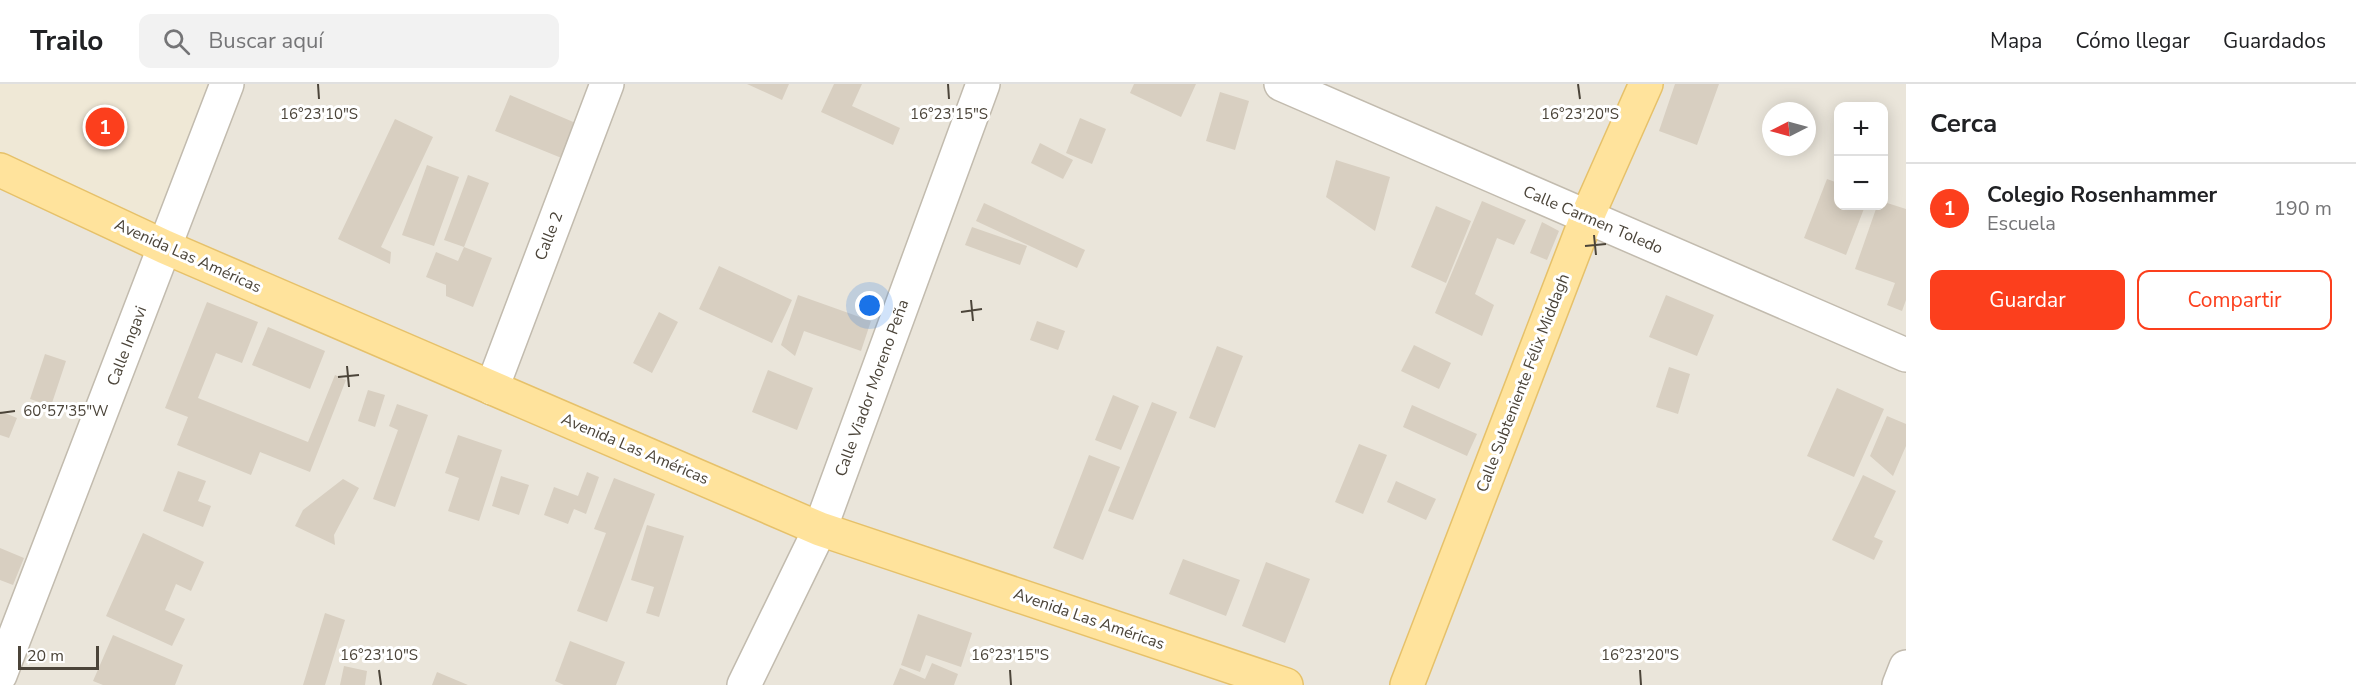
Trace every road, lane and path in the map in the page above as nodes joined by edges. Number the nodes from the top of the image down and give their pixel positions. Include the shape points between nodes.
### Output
1 (227, 84) edge
2 (607, 84) edge
3 (983, 84) edge
4 (1646, 84) edge
5 (1296, 87) edge
6 (0, 170) edge
7 (1587, 217) junction
8 (165, 247) junction
9 (1906, 355) edge
10 (492, 388) junction
11 (820, 529) junction
12 (1906, 667) edge
13 (0, 675) edge
14 (744, 685) edge
15 (1286, 685) edge
16 (1407, 685) edge
17 (1899, 685) edge

1 - 8 street, Calle Ingavi
2 - 10 street, Calle 2
3 - 11 street, Calle Viador Moreno Peña
4 - 7 main road, Calle Subteniente Félix Middagh
5 - 7 street, Calle Carmen Toledo
6 - 8 main road, Avenida Las Américas
7 - 9 street, Calle Carmen Toledo
7 - 16 main road, Calle Subteniente Félix Middagh
8 - 10 main road, Avenida Las Américas
8 - 13 street, Calle Ingavi
10 - 11 main road, Avenida Las Américas
11 - 14 street, Calle Viador Moreno Peña
11 - 15 main road, Avenida Las Américas
12 - 17 street

